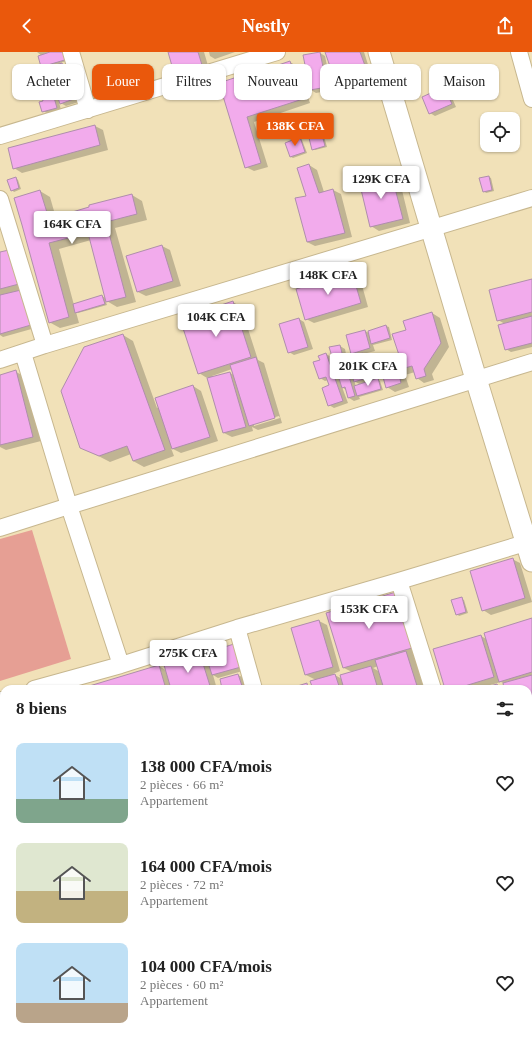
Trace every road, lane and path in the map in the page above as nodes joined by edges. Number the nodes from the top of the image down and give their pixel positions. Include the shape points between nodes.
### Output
1 (71, 52) edge
2 (277, 52) edge
3 (379, 52) edge
4 (519, 52) edge
5 (532, 99) edge
6 (88, 110) junction
7 (0, 136) edge
8 (532, 198) edge
9 (0, 199) edge
10 (431, 228) junction
11 (6, 242) edge
12 (45, 345) junction
13 (23, 353) junction
14 (0, 360) edge
15 (532, 362) edge
16 (476, 379) junction
17 (69, 506) junction
18 (0, 528) edge
19 (530, 548) edge
20 (399, 581) junction
21 (236, 628) junction
22 (121, 665) junction
23 (48, 685) edge
24 (253, 685) edge
25 (432, 685) edge

1 - 6 street
2 - 6 street
3 - 10 street
4 - 5 street
6 - 7 street
8 - 10 street
9 - 11 street
10 - 12 street
10 - 16 street
11 - 12 street
12 - 13 street
13 - 14 street
13 - 17 street
15 - 16 street
16 - 17 street
16 - 19 street
17 - 18 street
17 - 22 street
19 - 20 street
20 - 21 street
20 - 25 street
21 - 22 street
21 - 24 street
22 - 23 street

